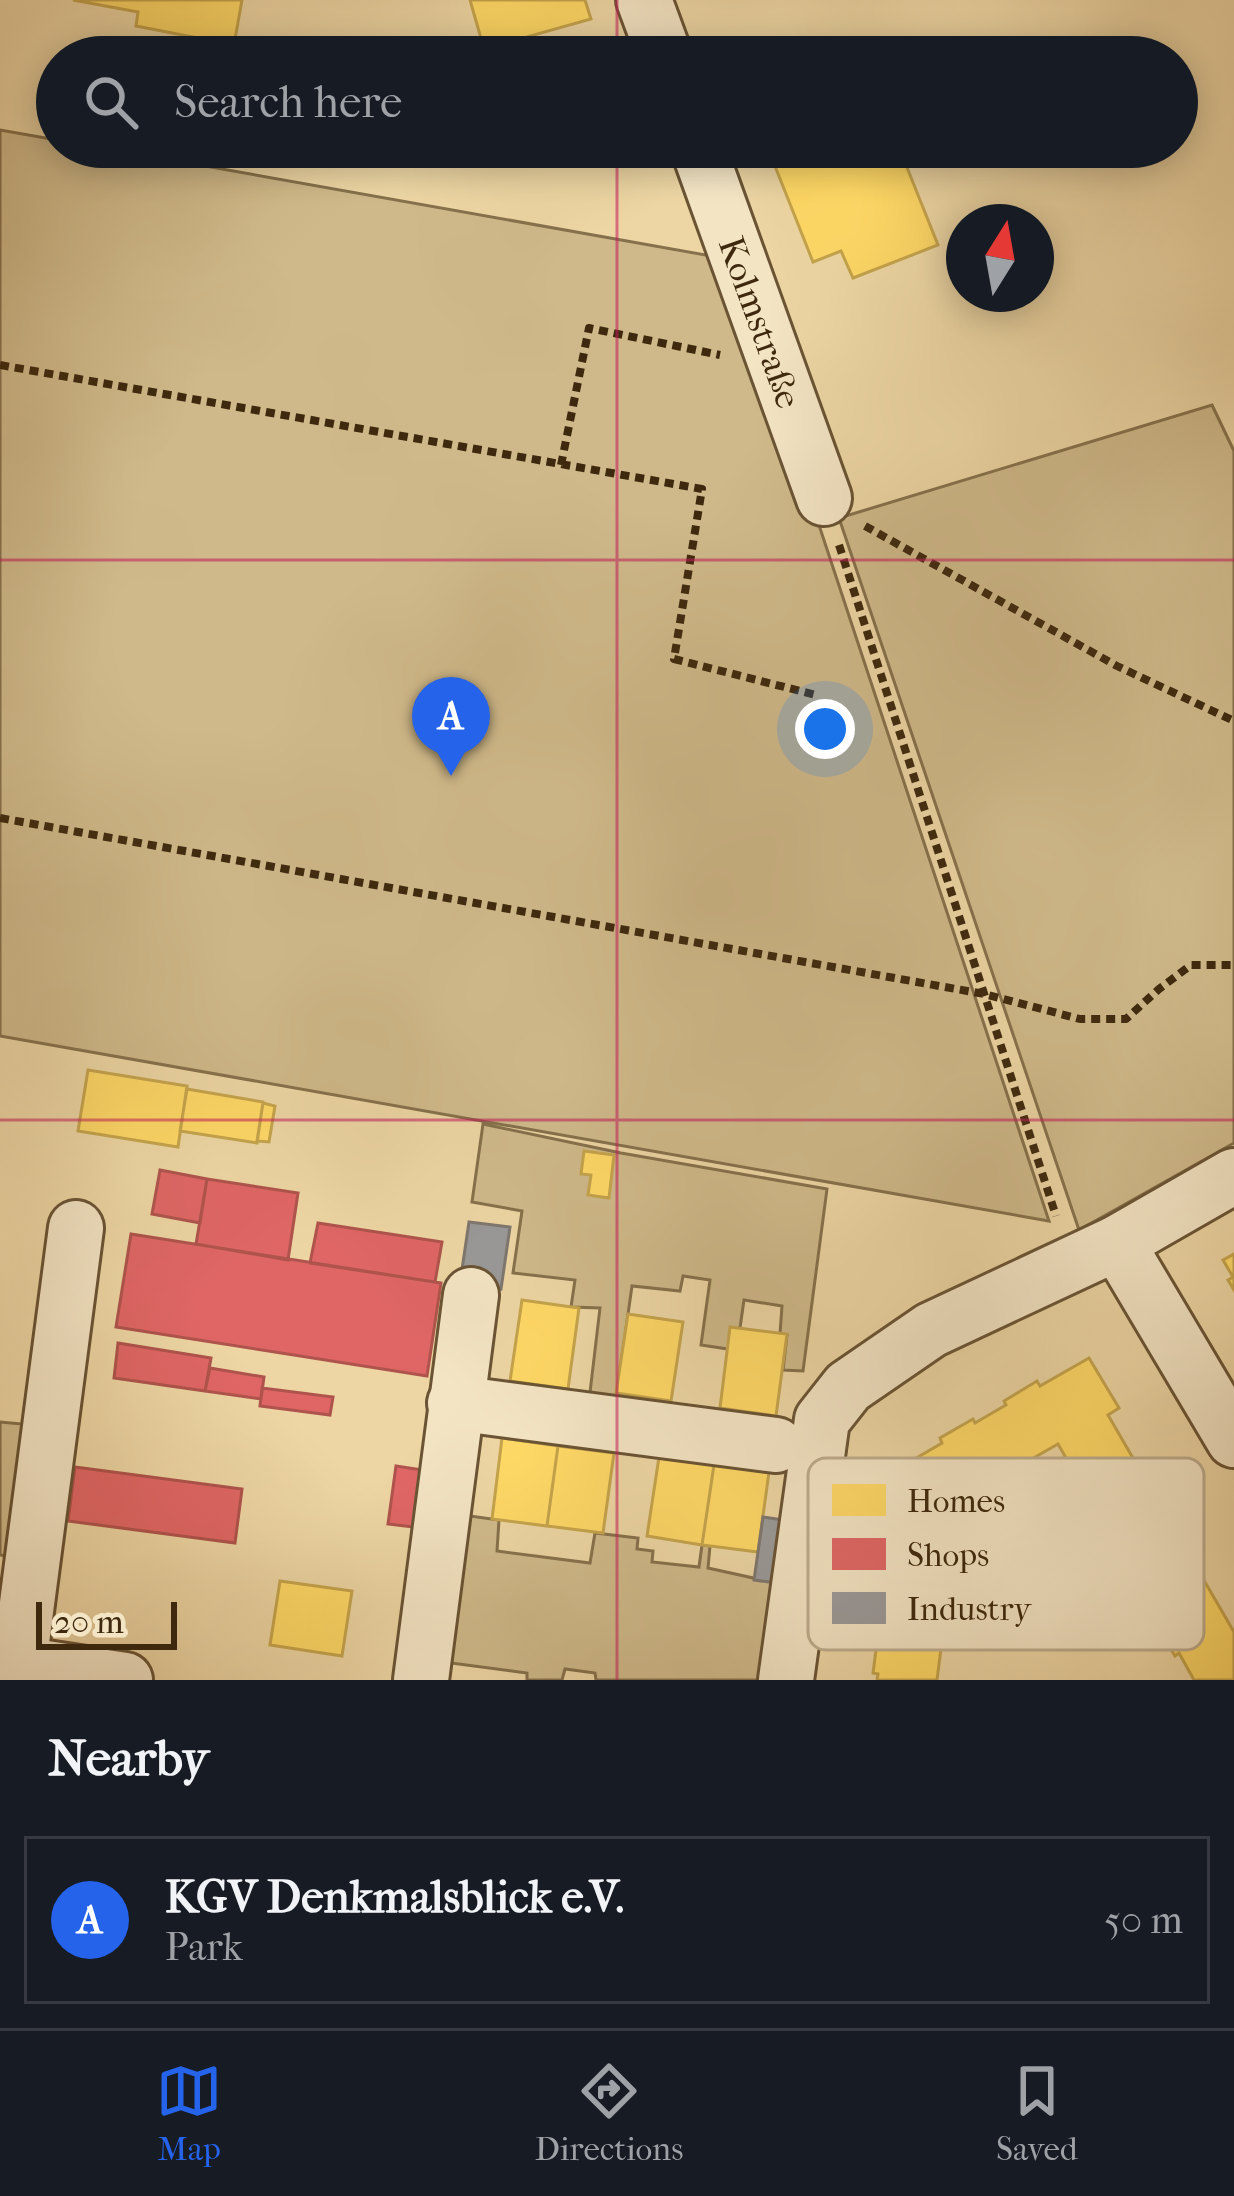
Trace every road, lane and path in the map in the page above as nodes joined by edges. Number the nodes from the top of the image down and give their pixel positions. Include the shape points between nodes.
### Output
1 (644, 0) edge
2 (657, 36) edge
3 (706, 168) edge
4 (772, 346) junction
5 (0, 365) edge
6 (561, 465) junction
7 (824, 498) junction
8 (816, 695) dead end
9 (1234, 721) edge
10 (0, 818) edge
11 (1234, 964) edge
12 (984, 994) junction
13 (1234, 1176) edge
14 (76, 1228) dead end
15 (1094, 1253) junction
16 (471, 1295) dead end
17 (455, 1402) junction
18 (1234, 1440) edge
19 (776, 1445) dead end
20 (817, 1458) edge
21 (808, 1521) edge
22 (18, 1672) edge
23 (125, 1680) edge
24 (421, 1680) edge
25 (786, 1680) edge

1 - 2 street
3 - 4 street, Kolmstraße
4 - 6 path via 736,358 589,328
4 - 7 street, Kolmstraße
5 - 6 path
6 - 8 path via 702,489 674,659
7 - 9 path via 1117,666
7 - 12 path
10 - 12 path
11 - 12 path via 1191,964 1126,1019 1080,1019
12 - 15 path
13 - 15 street
14 - 22 street
15 - 18 street
15 - 20 street via 931,1330 848,1387 822,1420
16 - 17 street
17 - 19 street
17 - 24 street
21 - 25 street
22 - 23 street

